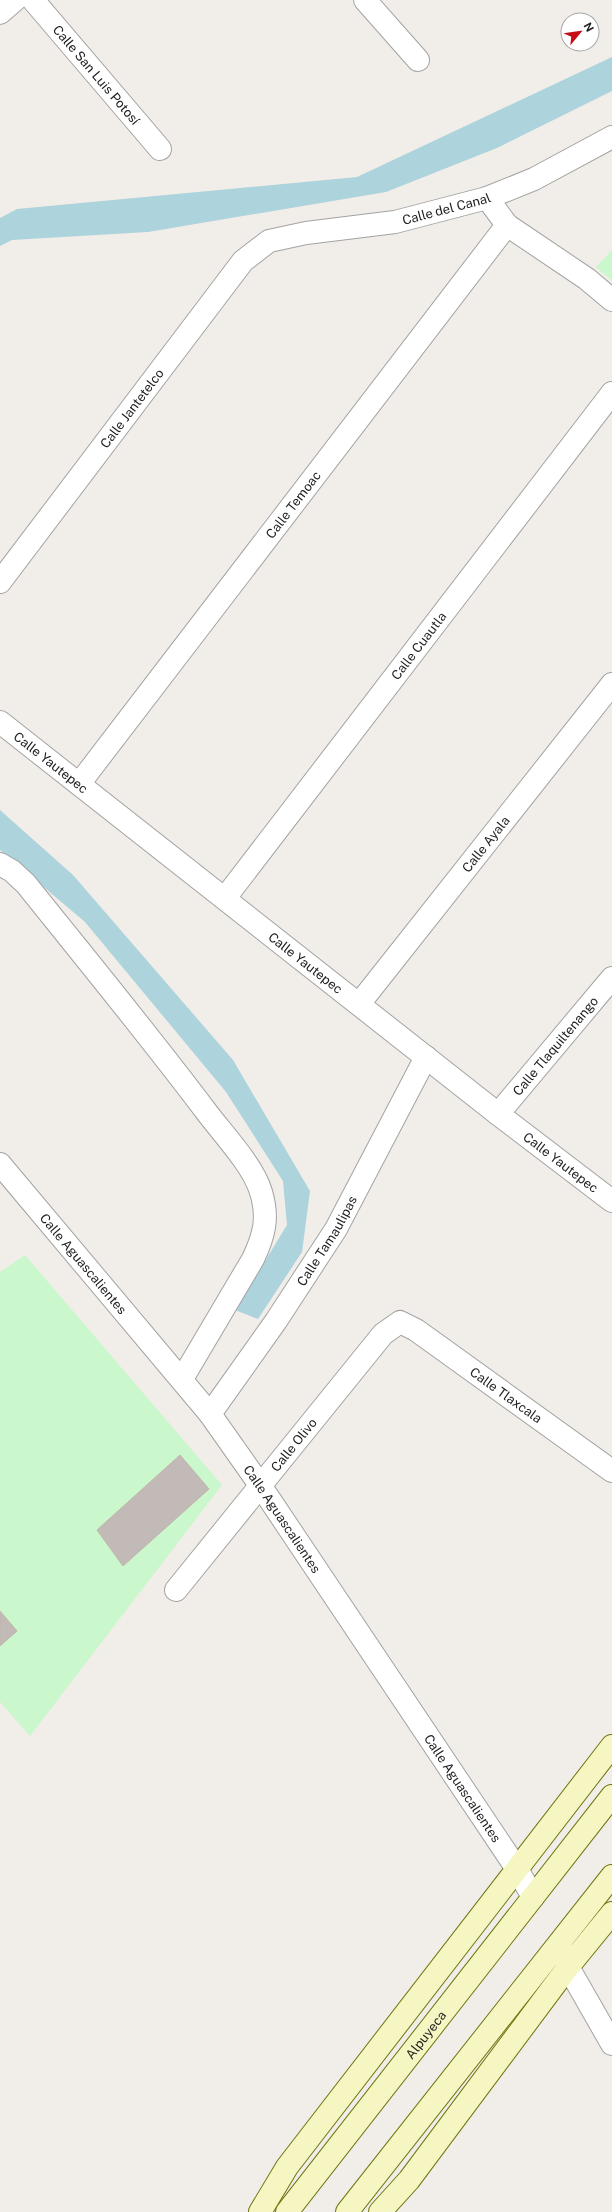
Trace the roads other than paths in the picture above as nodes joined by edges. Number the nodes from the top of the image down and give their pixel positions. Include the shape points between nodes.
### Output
1 (15, 0) edge
2 (33, 0) edge
3 (365, 0) edge
4 (0, 13) edge
5 (418, 60) dead end
6 (612, 137) edge
7 (160, 149) dead end
8 (487, 198) junction
9 (507, 225) junction
10 (268, 241) joint
11 (612, 300) edge
12 (612, 393) edge
13 (0, 582) edge
14 (612, 684) edge
15 (0, 722) edge
16 (79, 784) junction
17 (0, 864) edge
18 (225, 898) junction
19 (612, 978) edge
20 (359, 1004) junction
21 (426, 1057) junction
22 (498, 1114) junction
23 (0, 1164) edge
24 (612, 1201) edge
25 (400, 1322) joint
26 (182, 1379) junction
27 (210, 1414) junction
28 (612, 1471) edge
29 (260, 1485) junction
30 (176, 1590) dead end
31 (612, 1746) edge
32 (612, 1796) edge
33 (517, 1869) junction
34 (608, 1882) edge
35 (533, 1898) junction
36 (612, 1912) edge
37 (560, 1943) junction
38 (568, 1967) junction
39 (612, 2044) edge
40 (260, 2212) edge
41 (287, 2212) edge
42 (347, 2212) edge
43 (380, 2212) edge

1 - 4 street
2 - 7 street, Calle San Luis Potosí
3 - 5 street
6 - 8 street, Calle del Canal via 534,179
8 - 9 street
8 - 10 street, Calle del Canal via 395,222 306,233
9 - 11 street via 587,279
9 - 16 street, Calle Temoac
10 - 13 street, Calle Jantetelco via 243,260
12 - 18 street, Calle Cuautla
14 - 20 street, Calle Ayala
15 - 16 street, Calle Yautepec
16 - 18 street, Calle Yautepec
17 - 26 street via 26,884 149,1037 248,1168 261,1190 266,1227 262,1240
18 - 20 street, Calle Yautepec
19 - 22 street, Calle Tlaquiltenango
20 - 21 street, Calle Yautepec
21 - 22 street, Calle Yautepec
21 - 27 street, Calle Tamaulipas via 336,1229 276,1321
22 - 24 street, Calle Yautepec
23 - 26 street, Calle Aguascalientes
25 - 28 street, Calle Tlaxcala via 416,1330
25 - 29 street, Calle Olivo via 383,1334
26 - 27 street, Calle Aguascalientes
27 - 29 street, Calle Aguascalientes
29 - 30 street, Calle Olivo
29 - 33 street, Calle Aguascalientes
31 - 33 main road
32 - 35 main road, Alpuyeca
33 - 35 street, Calle Aguascalientes
33 - 40 main road via 291,2160
34 - 37 main road
35 - 41 main road, Alpuyeca
36 - 38 main road
37 - 38 street
37 - 42 main road
38 - 39 street
38 - 43 main road via 409,2180

